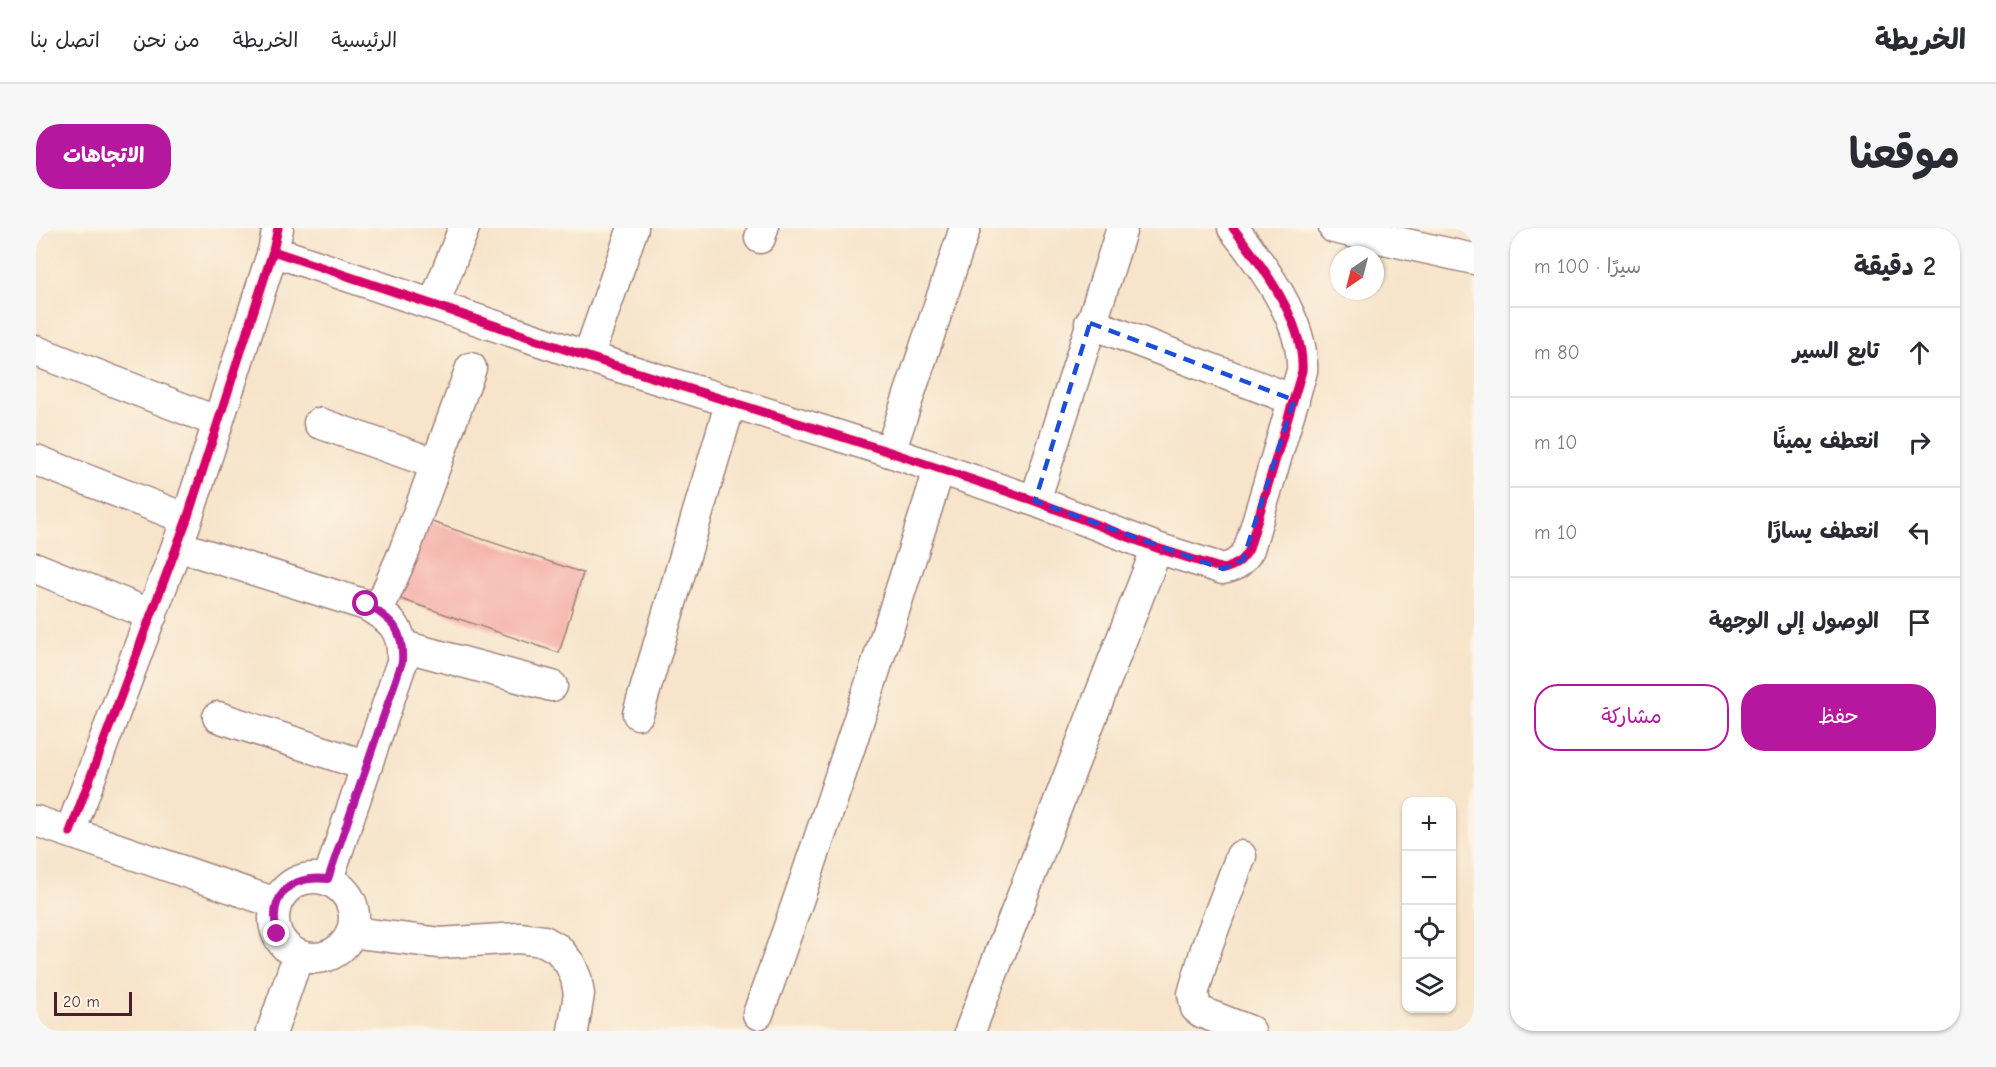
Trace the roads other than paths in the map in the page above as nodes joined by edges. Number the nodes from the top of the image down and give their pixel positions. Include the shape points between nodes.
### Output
1 (464, 228) edge
2 (633, 228) edge
3 (965, 228) edge
4 (1122, 228) edge
5 (1233, 228) edge
6 (1334, 228) edge
7 (276, 239) edge
8 (1474, 259) edge
9 (434, 304) junction
10 (1090, 323) junction
11 (36, 351) edge
12 (588, 357) junction
13 (471, 368) dead end
14 (1294, 400) junction
15 (731, 401) junction
16 (218, 422) junction
17 (319, 423) dead end
18 (890, 452) junction
19 (36, 460) edge
20 (436, 464) junction
21 (939, 470) junction
22 (1035, 501) junction
23 (182, 532) junction
24 (1157, 548) junction
25 (36, 568) edge
26 (378, 611) junction
27 (152, 615) junction
28 (403, 646) junction
29 (552, 686) dead end
30 (638, 714) dead end
31 (218, 717) dead end
32 (367, 766) junction
33 (36, 821) edge
34 (70, 832) junction
35 (1241, 856) dead end
36 (328, 879) junction
37 (276, 903) junction
38 (351, 932) junction
39 (298, 956) junction
40 (758, 1014) dead end
41 (272, 1031) edge
42 (573, 1031) edge
43 (970, 1031) edge
44 (1250, 1031) edge

1 - 9 street
2 - 12 street
3 - 18 street
4 - 10 street
5 - 14 street via 1273,284 1299,340 1302,371
6 - 8 street
7 - 9 street
7 - 16 street
9 - 12 street
10 - 14 street
10 - 22 street
11 - 16 street
12 - 15 street
13 - 20 street
14 - 24 street via 1243,560 1223,569
15 - 18 street
15 - 30 street
16 - 23 street
17 - 20 street
18 - 21 street
19 - 23 street
20 - 26 street
21 - 22 street
21 - 40 street via 870,687
22 - 24 street
23 - 26 street
23 - 27 street
24 - 43 street
25 - 27 street
26 - 28 street via 398,630
27 - 34 street
28 - 29 street
28 - 32 street via 402,662
31 - 32 street
32 - 36 street
33 - 34 street
34 - 37 street
35 - 44 street via 1206,949 1193,1002 1201,1012
36 - 37 street via 297,880
36 - 38 street via 342,888 351,901 355,916
37 - 39 street via 277,934
38 - 39 street via 344,945 331,955
38 - 42 street via 440,943 519,938 544,941 558,949 576,978 579,994
39 - 41 street

